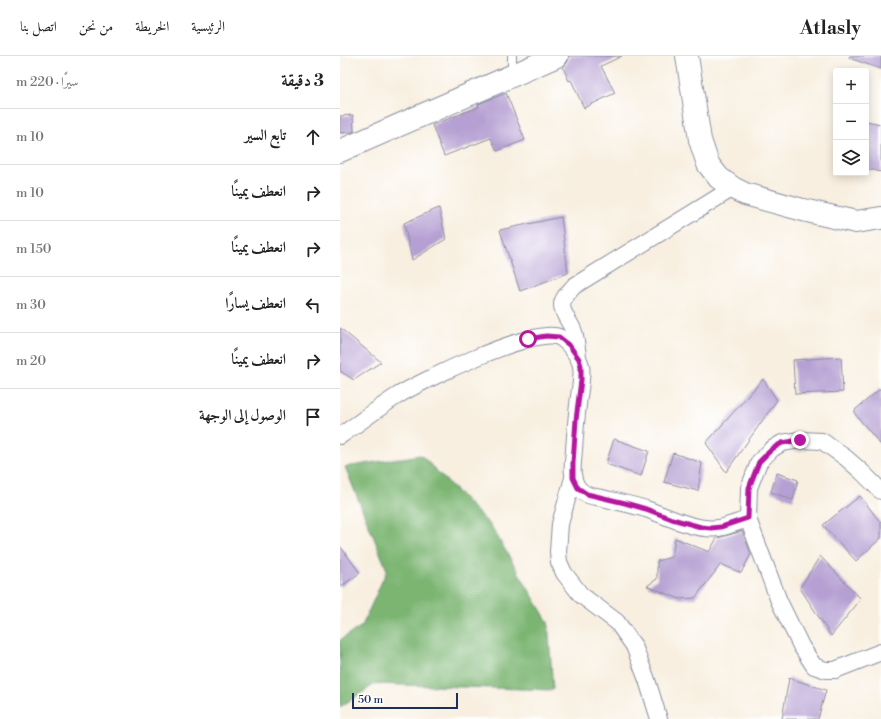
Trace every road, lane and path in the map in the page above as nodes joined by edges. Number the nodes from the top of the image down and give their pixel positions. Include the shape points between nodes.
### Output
1 (557, 56) edge
2 (687, 56) edge
3 (512, 66) edge
4 (340, 151) edge
5 (733, 188) junction
6 (881, 218) edge
7 (579, 359) junction
8 (340, 436) edge
9 (573, 478) junction
10 (881, 490) edge
11 (748, 518) junction
12 (881, 652) edge
13 (659, 719) edge

1 - 3 street
2 - 5 street via 700,140 708,164 719,178
3 - 4 street
5 - 6 street via 745,194 856,222
5 - 7 street via 574,286 562,304 573,330
7 - 8 street via 569,345 559,337 528,339 437,375 398,396
7 - 9 street via 581,380
9 - 11 street via 578,488 587,494 701,527 721,527
9 - 13 street via 560,524 559,562 581,595 617,622 634,646
10 - 11 street via 846,458 822,442 800,440 782,443 759,462 749,488
11 - 12 street via 779,601 814,666 835,670

